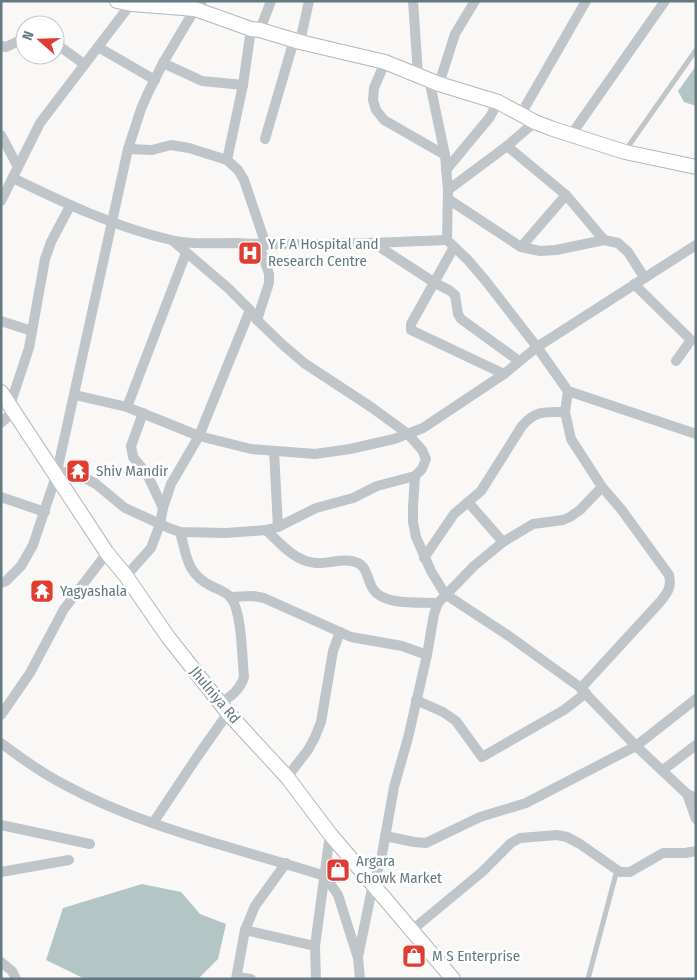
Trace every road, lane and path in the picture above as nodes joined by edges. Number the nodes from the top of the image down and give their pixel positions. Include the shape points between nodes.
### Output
1 (118, 1) edge
2 (271, 1) edge
3 (309, 1) edge
4 (413, 1) edge
5 (475, 1) edge
6 (586, 1) edge
7 (666, 1) edge
8 (132, 3) edge
9 (173, 4) edge
10 (198, 5) edge
11 (256, 29) junction
12 (297, 41) junction
13 (15, 43) edge
14 (1, 46) edge
15 (98, 47) junction
16 (65, 50) edge
17 (696, 50) edge
18 (385, 62) junction
19 (163, 63) junction
20 (84, 64) junction
21 (429, 79) junction
22 (155, 80) junction
23 (243, 85) junction
24 (498, 102) junction
25 (521, 114) junction
26 (535, 122) junction
27 (1, 135) edge
28 (571, 135) junction
29 (265, 139) dead end
30 (507, 146) junction
31 (128, 149) junction
32 (625, 152) junction
33 (445, 155) junction
34 (227, 160) junction
35 (18, 167) junction
36 (696, 167) edge
37 (446, 170) junction
38 (13, 178) junction
39 (448, 195) junction
40 (566, 195) junction
41 (1, 202) edge
42 (70, 206) junction
43 (112, 223) junction
44 (604, 240) junction
45 (173, 241) junction
46 (450, 243) junction
47 (375, 244) junction
48 (263, 245) junction
49 (696, 245) edge
50 (521, 247) junction
51 (186, 253) junction
52 (644, 278) junction
53 (435, 283) junction
54 (634, 284) junction
55 (250, 310) junction
56 (257, 320) junction
57 (1, 321) edge
58 (32, 331) junction
59 (537, 347) junction
60 (519, 361) junction
61 (676, 361) dead end
62 (504, 374) junction
63 (568, 390) junction
64 (1, 392) edge
65 (74, 395) junction
66 (127, 407) junction
67 (12, 408) junction
68 (564, 412) junction
69 (143, 413) junction
70 (1, 423) edge
71 (408, 434) junction
72 (696, 434) edge
73 (199, 436) junction
74 (274, 451) junction
75 (57, 473) junction
76 (415, 476) junction
77 (602, 487) junction
78 (1, 497) edge
79 (468, 502) junction
80 (163, 508) junction
81 (45, 512) junction
82 (160, 524) junction
83 (278, 527) junction
84 (266, 530) junction
85 (180, 532) junction
86 (503, 542) junction
87 (107, 553) junction
88 (424, 558) junction
89 (126, 576) junction
90 (1, 583) edge
91 (445, 594) junction
92 (230, 597) junction
93 (438, 603) junction
94 (340, 632) junction
95 (427, 655) junction
96 (583, 691) junction
97 (696, 699) edge
98 (416, 700) junction
99 (225, 708) junction
100 (1, 715) edge
101 (1, 743) edge
102 (696, 745) edge
103 (636, 746) junction
104 (663, 770) junction
105 (287, 777) junction
106 (692, 795) edge
107 (696, 819) edge
108 (153, 823) junction
109 (1, 825) edge
110 (330, 834) junction
111 (385, 836) junction
112 (90, 844) dead end
113 (696, 851) edge
114 (69, 860) dead end
115 (286, 864) junction
116 (617, 870) junction
117 (1, 872) edge
118 (325, 876) junction
119 (373, 884) junction
120 (245, 930) junction
121 (412, 930) junction
122 (315, 946) junction
123 (358, 957) junction
124 (1, 962) edge
125 (236, 978) edge
126 (16, 979) edge
127 (251, 979) edge
128 (316, 979) edge
129 (360, 979) edge
130 (453, 979) edge
131 (588, 979) edge

1 - 8 street
2 - 11 street
3 - 12 street
4 - 21 street
5 - 21 street
6 - 25 street
7 - 28 street
8 - 9 street
8 - 15 street
9 - 10 street
10 - 11 street
10 - 19 street
11 - 12 street
11 - 23 street
12 - 18 street
12 - 29 street
13 - 14 street
15 - 20 street
15 - 22 street
16 - 20 street
17 - 32 lane
18 - 21 street
18 - 33 street via 374,88 376,110 384,120
19 - 22 street
19 - 23 street via 202,81
20 - 35 street via 40,123
21 - 24 street
21 - 33 street
22 - 31 street
23 - 34 street
24 - 25 street
24 - 37 street via 490,117
25 - 26 street
26 - 28 street
26 - 30 street
27 - 35 street
28 - 32 street
30 - 39 street
30 - 40 street
31 - 34 street via 152,150 171,145
31 - 43 street
32 - 36 street
33 - 37 street
34 - 48 street via 244,180
35 - 38 street
37 - 39 street
38 - 41 street
38 - 42 street
39 - 46 street
39 - 50 street
40 - 44 street
40 - 50 street
42 - 43 street
42 - 58 street via 44,259
43 - 45 street
43 - 65 street
44 - 50 street via 556,250
44 - 52 street via 618,243 628,252
45 - 48 street
45 - 51 street
46 - 47 street
46 - 53 street
46 - 59 street via 485,280
47 - 48 street
47 - 53 street
48 - 56 street via 269,284
49 - 52 street
51 - 55 street
51 - 66 street
52 - 54 street
53 - 60 street via 455,295 461,319
53 - 62 street via 411,324 411,330
54 - 59 street
54 - 61 street via 691,340
55 - 56 street
55 - 73 street
56 - 71 street via 304,363
57 - 58 street
58 - 67 street
59 - 60 street
59 - 63 street
60 - 62 street
62 - 71 street via 423,428
63 - 68 street
63 - 72 street
64 - 67 street, Jhulniya Rd
65 - 66 street
65 - 75 street
66 - 69 street
67 - 70 street
67 - 75 street, Jhulniya Rd
68 - 77 street via 571,439
68 - 79 street via 541,412 530,418 481,491
69 - 73 street
69 - 80 street via 131,446 133,456
71 - 74 street via 333,452
71 - 76 street via 426,459
73 - 74 street via 251,449
73 - 80 street via 171,484
74 - 83 street
75 - 81 street
75 - 82 street via 85,478 125,508
75 - 87 street, Jhulniya Rd
76 - 83 street via 316,508
76 - 88 street via 413,522
77 - 86 street via 570,518 533,524
77 - 96 street via 669,576 671,584 660,602
78 - 81 street
79 - 86 street
79 - 88 street via 454,514
80 - 82 street
81 - 90 street via 21,566
82 - 85 street
82 - 89 street via 151,548
83 - 84 street
84 - 85 street
84 - 93 street via 303,560 358,563 364,568 372,588 388,600
85 - 92 street via 194,574
86 - 91 street
87 - 89 street, Jhulniya Rd
87 - 100 street via 64,609 30,673
88 - 91 street
89 - 99 street, Jhulniya Rd via 168,637
91 - 93 street
91 - 96 street
92 - 94 street via 264,598
92 - 99 street via 239,624 244,677
93 - 95 street
94 - 95 street
94 - 105 street via 332,651 321,722 308,750
95 - 98 street
96 - 98 street via 564,710 483,757 456,721
96 - 103 street
97 - 103 street
98 - 111 street
99 - 105 street, Jhulniya Rd
99 - 108 street
101 - 108 street via 66,786
102 - 104 street
103 - 104 street
103 - 111 street via 538,797 480,817 432,841 421,843
104 - 106 street
105 - 110 street, Jhulniya Rd
106 - 107 street
108 - 115 street
109 - 112 street
110 - 118 street
110 - 119 street, Jhulniya Rd
111 - 119 street
113 - 116 street via 663,853 628,873
114 - 117 street
115 - 118 street
115 - 120 street via 255,906
116 - 121 street via 567,837 520,838
116 - 131 lane
118 - 122 street
118 - 123 street via 338,894
119 - 121 street, Jhulniya Rd
119 - 123 street
120 - 122 street
120 - 125 street
121 - 130 street, Jhulniya Rd
122 - 128 street
123 - 129 street
124 - 126 street
125 - 127 street

